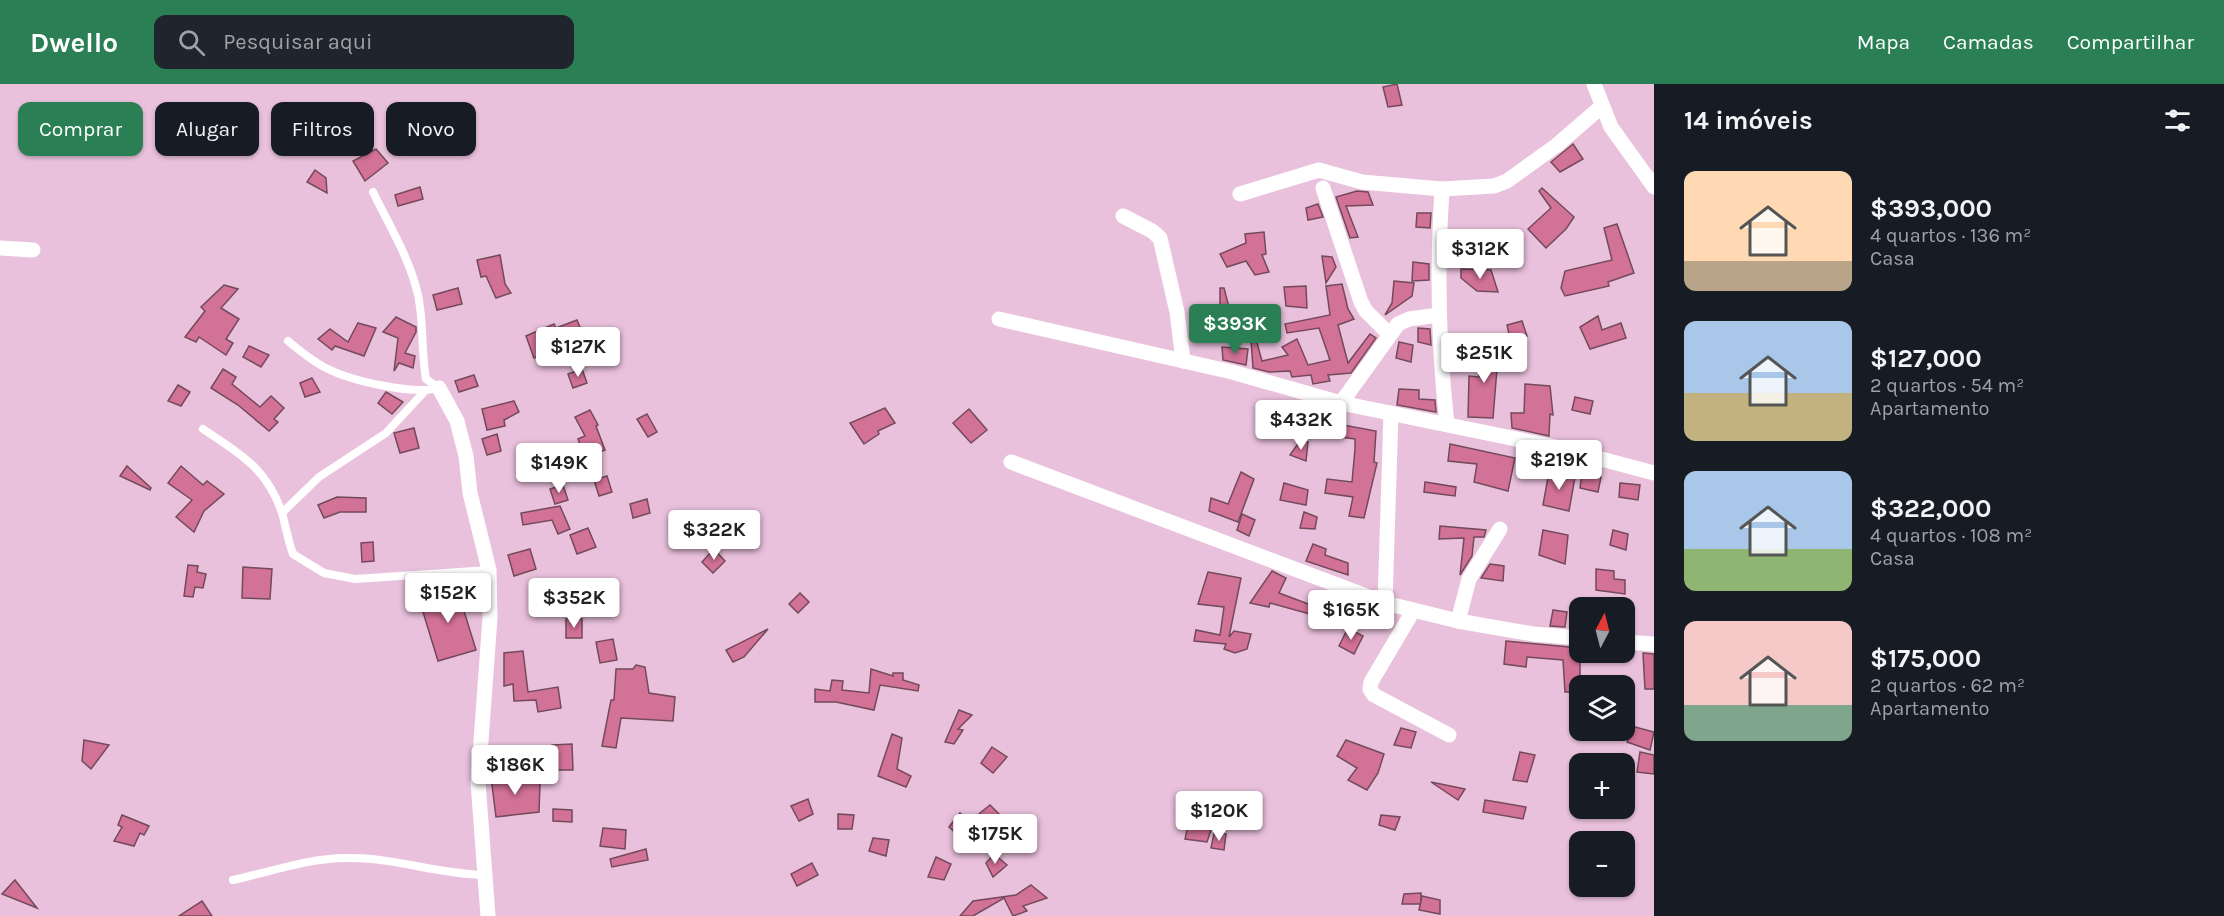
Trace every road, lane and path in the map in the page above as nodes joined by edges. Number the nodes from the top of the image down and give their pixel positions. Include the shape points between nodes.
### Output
1 (1594, 84) edge
2 (1602, 107) junction
3 (1654, 187) edge
4 (1323, 188) dead end
5 (1442, 189) junction
6 (373, 192) dead end
7 (1240, 194) dead end
8 (1123, 216) dead end
9 (0, 248) edge
10 (33, 250) dead end
11 (1439, 315) junction
12 (999, 319) dead end
13 (1389, 334) junction
14 (288, 341) dead end
15 (1183, 361) junction
16 (439, 388) junction
17 (424, 392) junction
18 (1341, 403) junction
19 (1391, 413) junction
20 (1448, 424) junction
21 (203, 429) dead end
22 (1011, 462) dead end
23 (1654, 472) edge
24 (282, 513) junction
25 (1500, 529) dead end
26 (489, 570) junction
27 (1385, 603) junction
28 (1413, 611) junction
29 (1458, 621) junction
30 (1569, 637) edge
31 (1635, 643) edge
32 (1654, 645) edge
33 (1449, 735) dead end
34 (484, 875) junction
35 (233, 880) dead end
36 (488, 916) edge

1 - 2 street
2 - 3 street via 1611,127
2 - 5 street via 1507,181 1478,189
4 - 13 street via 1361,302
5 - 7 street via 1362,182 1319,170
5 - 11 street via 1437,261
6 - 16 lane via 417,292 423,320 426,379
8 - 15 street via 1160,238 1177,312
9 - 10 street
11 - 13 street via 1409,319
11 - 20 street
12 - 15 street
13 - 18 street
14 - 17 lane via 327,369
15 - 18 street
16 - 17 lane
16 - 26 street via 457,421
17 - 24 lane via 386,433 319,477
18 - 19 street
19 - 20 street
19 - 27 street
20 - 23 street
21 - 24 lane via 250,460
22 - 27 street
24 - 26 lane via 292,554 324,573 355,579
25 - 29 street via 1468,579
26 - 34 street via 490,618 478,782
27 - 28 street
28 - 29 street
28 - 33 street via 1370,689 1374,695
29 - 30 street
31 - 32 street
34 - 35 lane via 344,857
34 - 36 street

